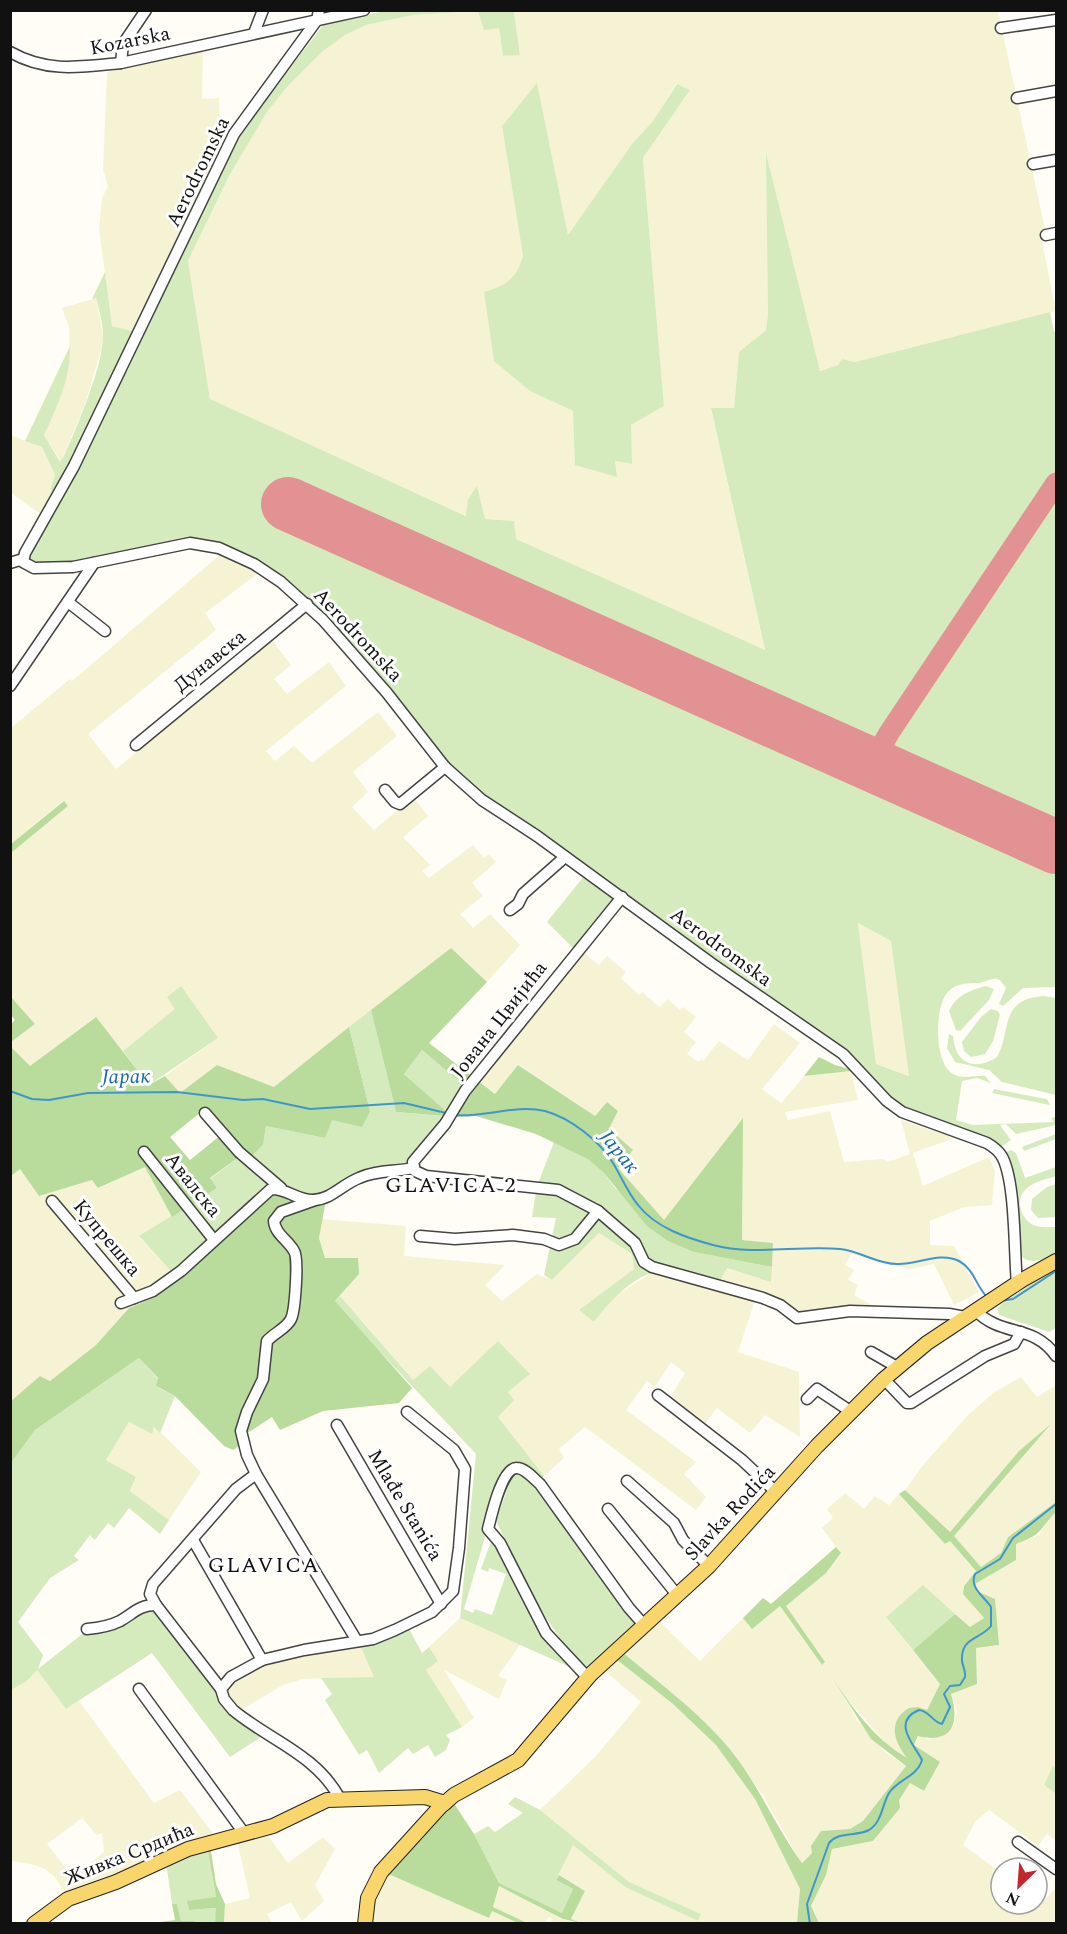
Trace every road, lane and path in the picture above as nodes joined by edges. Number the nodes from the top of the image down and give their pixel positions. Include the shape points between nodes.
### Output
1 (146, 10) edge
2 (263, 10) edge
3 (364, 10) edge
4 (318, 15) edge
5 (1056, 20) edge
6 (1001, 28) dead end
7 (254, 33) junction
8 (10, 52) edge
9 (121, 63) junction
10 (1056, 92) edge
11 (1017, 98) dead end
12 (1056, 160) edge
13 (1033, 164) dead end
14 (23, 559) junction
15 (10, 563) edge
16 (94, 563) junction
17 (68, 602) junction
18 (307, 604) junction
19 (105, 631) dead end
20 (10, 686) edge
21 (136, 745) dead end
22 (445, 767) junction
23 (385, 790) dead end
24 (565, 857) junction
25 (622, 897) junction
26 (510, 910) dead end
27 (205, 1113) dead end
28 (144, 1152) dead end
29 (413, 1168) junction
30 (281, 1188) junction
31 (315, 1200) junction
32 (52, 1201) dead end
33 (598, 1211) junction
34 (420, 1236) dead end
35 (214, 1240) junction
36 (1056, 1261) edge
37 (1017, 1284) junction
38 (134, 1298) junction
39 (121, 1303) dead end
40 (970, 1314) junction
41 (1021, 1332) junction
42 (871, 1352) dead end
43 (1056, 1356) edge
44 (897, 1366) junction
45 (884, 1379) junction
46 (658, 1395) dead end
47 (807, 1399) dead end
48 (407, 1412) dead end
49 (850, 1412) junction
50 (337, 1425) dead end
51 (256, 1474) junction
52 (627, 1481) dead end
53 (777, 1492) junction
54 (608, 1509) dead end
55 (193, 1540) junction
56 (709, 1566) junction
57 (678, 1596) junction
58 (441, 1604) junction
59 (156, 1605) junction
60 (644, 1625) junction
61 (87, 1629) dead end
62 (357, 1641) junction
63 (262, 1660) junction
64 (588, 1678) junction
65 (139, 1689) dead end
66 (221, 1689) junction
67 (339, 1797) junction
68 (445, 1803) junction
69 (244, 1833) junction
70 (1018, 1842) dead end
71 (1056, 1869) edge
72 (34, 1923) edge
73 (365, 1923) edge

1 - 9 street via 123,44
2 - 7 street
3 - 4 street, Kozarska
4 - 7 street, Kozarska
4 - 14 street, Aerodromska via 229,142 74,466
5 - 6 street
7 - 9 street, Kozarska
8 - 9 street, Kozarska via 40,66
10 - 11 street
12 - 13 street
14 - 15 street
14 - 16 street, Aerodromska via 34,568
16 - 17 street
16 - 18 street, Aerodromska via 166,546 206,544 254,564
17 - 19 street
17 - 20 street
18 - 21 street, Дунавска
18 - 22 street, Aerodromska via 387,693
22 - 23 street via 400,804
22 - 24 street, Aerodromska via 482,800
24 - 25 street, Aerodromska
24 - 26 street
25 - 29 street, Јована Цвијића via 465,1091 445,1124 414,1160
25 - 37 street, Aerodromska via 843,1054 902,1112 995,1148 1002,1156 1009,1179
27 - 30 street via 239,1152
28 - 35 street, Авалска
29 - 31 street via 366,1175
29 - 33 street via 426,1176 558,1190
30 - 31 street via 301,1200
30 - 35 street via 271,1189
31 - 51 street via 281,1212 274,1221 276,1230 299,1260 293,1313 287,1324 267,1341 263,1379 241,1431
32 - 38 street, Купрешка
33 - 34 street via 567,1244 513,1234 455,1239
33 - 40 street via 635,1243 644,1262 652,1267 763,1298 797,1318 850,1311
35 - 38 street via 153,1291
36 - 37 main road, Slavka Rodića
37 - 40 main road, Slavka Rodića
38 - 39 street
40 - 41 street
40 - 44 main road, Slavka Rodića
41 - 43 street via 1046,1342
41 - 45 street via 1014,1344 971,1364 911,1403
42 - 44 street
44 - 45 main road, Slavka Rodića
45 - 49 main road, Slavka Rodića
46 - 53 street
47 - 49 street via 817,1389
48 - 58 street via 454,1450 465,1469 456,1579 453,1591
49 - 53 main road, Slavka Rodića
50 - 58 street, Mlađe Stanića
51 - 55 street via 236,1489
51 - 62 street
52 - 56 street via 674,1523 683,1540
53 - 56 main road, Slavka Rodića
54 - 57 street
55 - 59 street via 151,1587
55 - 63 street
56 - 57 main road, Slavka Rodića
57 - 60 main road, Slavka Rodića
58 - 62 street via 373,1640
59 - 61 street via 134,1609 122,1620
59 - 66 street
60 - 64 main road, Slavka Rodića
60 - 64 street via 540,1484 517,1467 510,1470 488,1529 500,1543 546,1633
62 - 63 street
63 - 66 street via 231,1677
64 - 68 main road, Slavka Rodića via 518,1760
65 - 69 street
66 - 67 street via 233,1710 317,1768
67 - 68 main road, Живка Срдића via 426,1797
67 - 69 main road, Живка Срдића via 311,1805 273,1826
68 - 73 main road, Slavka Rodića via 381,1872 369,1898
69 - 72 main road, Живка Срдића via 188,1849 68,1899
70 - 71 street

